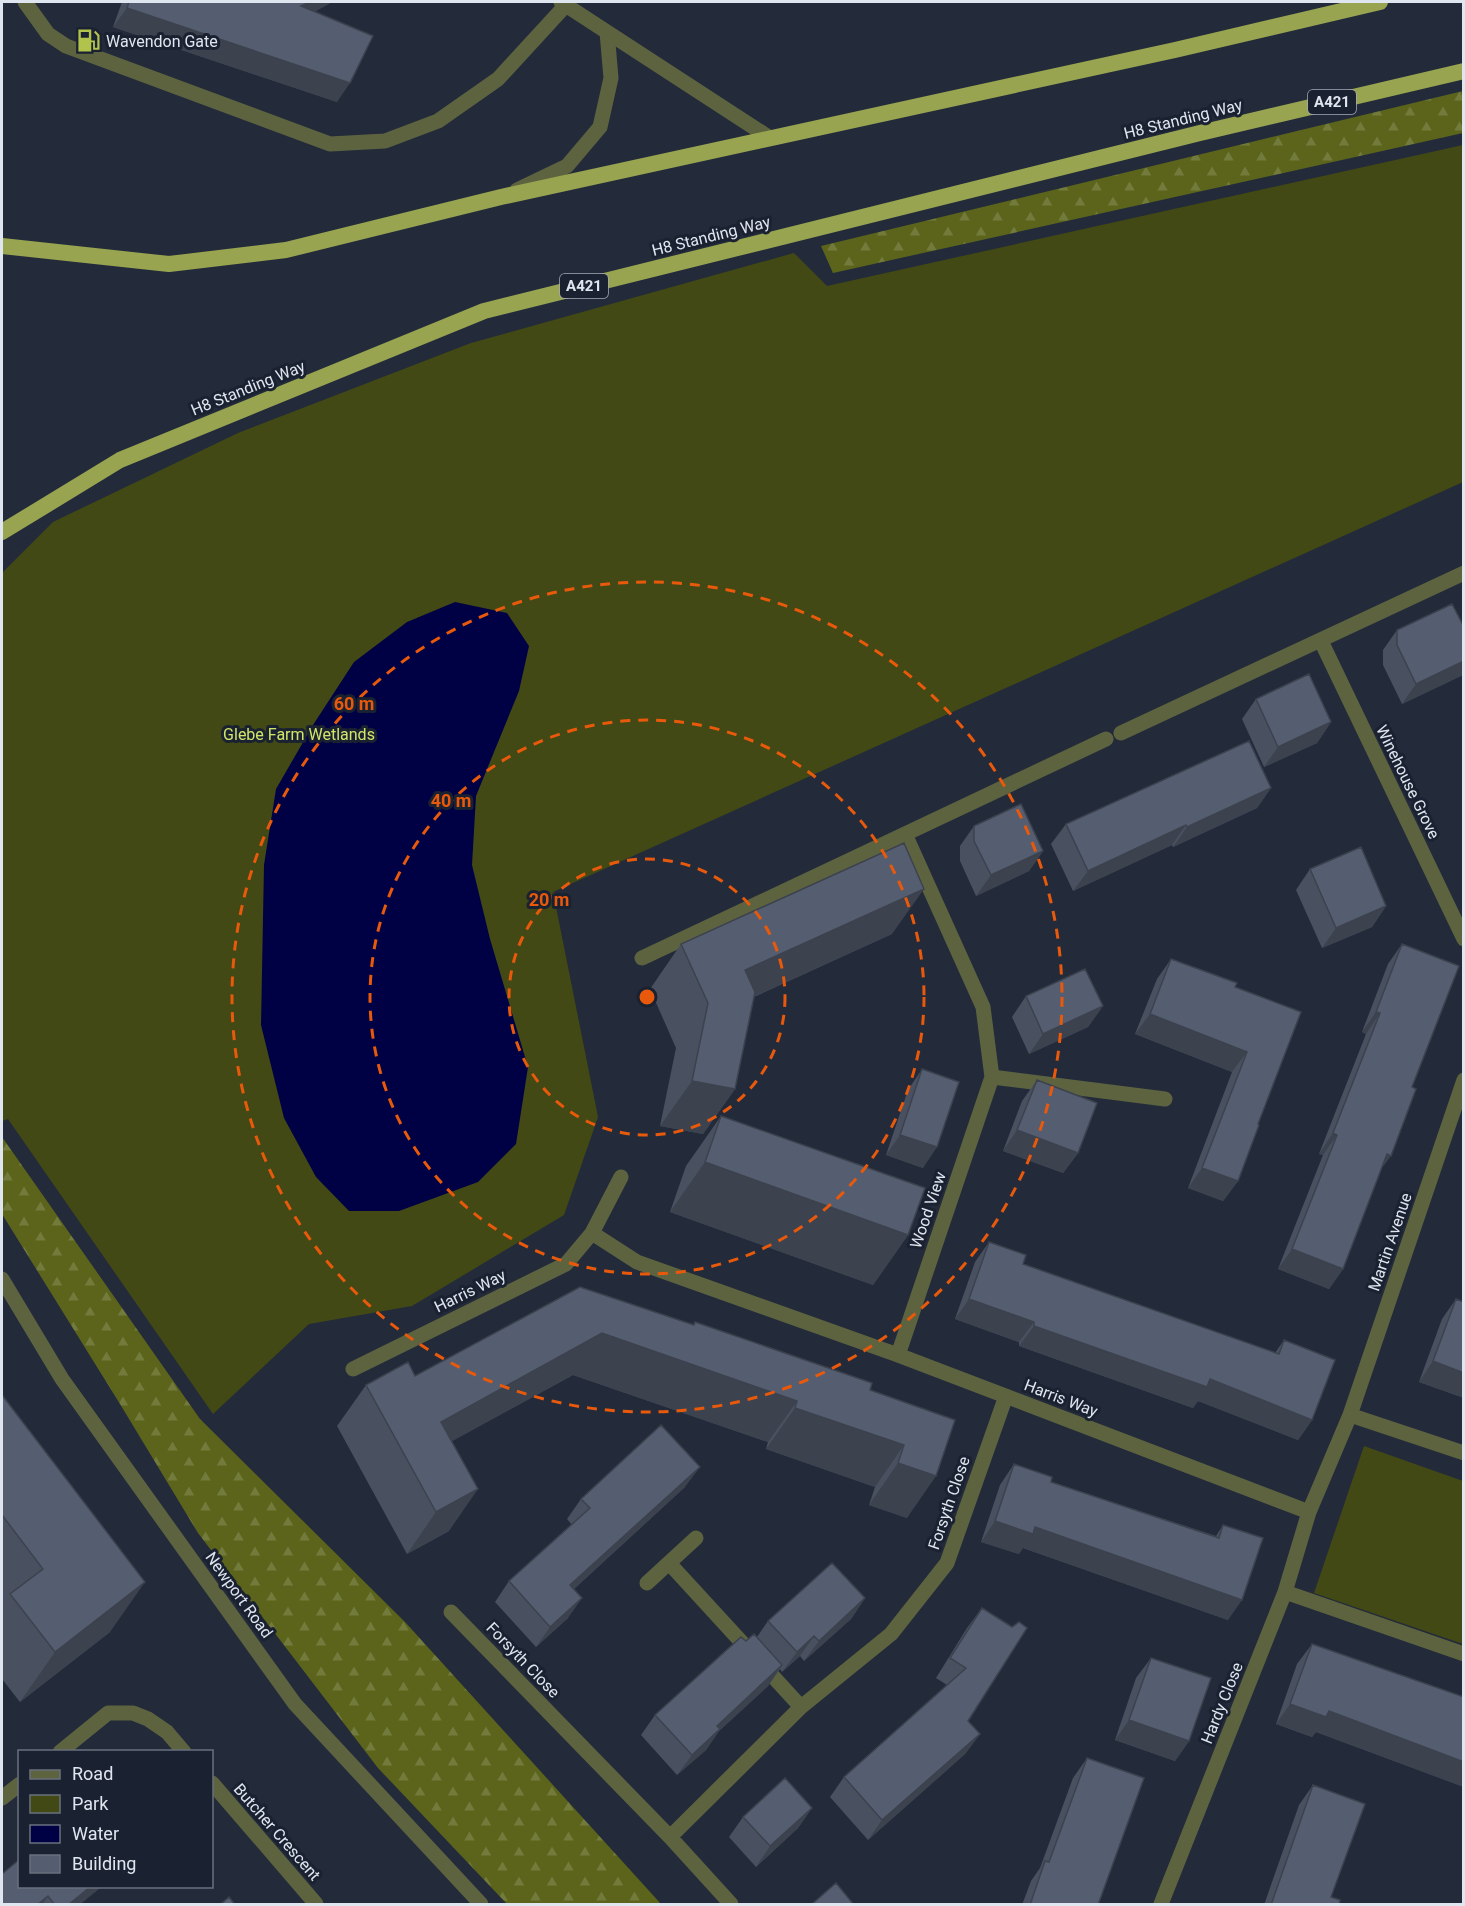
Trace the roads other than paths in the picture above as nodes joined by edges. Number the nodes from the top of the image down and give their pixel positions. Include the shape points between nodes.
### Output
1 (25, 2) edge
2 (1380, 2) edge
3 (564, 3) edge
4 (607, 32) junction
5 (1464, 71) edge
6 (770, 138) junction
7 (501, 198) junction
8 (2, 246) edge
9 (2, 532) edge
10 (1464, 573) edge
11 (1321, 641) junction
12 (1121, 733) dead end
13 (1106, 740) dead end
14 (905, 834) junction
15 (1464, 939) edge
16 (642, 958) dead end
17 (992, 1077) junction
18 (1464, 1080) edge
19 (1165, 1099) dead end
20 (621, 1177) dead end
21 (592, 1233) junction
22 (2, 1279) edge
23 (898, 1355) junction
24 (353, 1368) dead end
25 (1006, 1396) junction
26 (1350, 1415) junction
27 (1464, 1453) edge
28 (1309, 1512) junction
29 (696, 1538) dead end
30 (669, 1563) junction
31 (647, 1583) dead end
32 (1285, 1592) junction
33 (451, 1612) dead end
34 (1464, 1654) edge
35 (801, 1707) junction
36 (62, 1750) edge
37 (182, 1750) edge
38 (213, 1784) edge
39 (18, 1786) edge
40 (2, 1798) edge
41 (670, 1837) junction
42 (316, 1905) edge
43 (481, 1905) edge
44 (731, 1905) edge
45 (1161, 1905) edge

1 - 3 street via 48,34 66,46 330,144 385,141 438,121 498,79
2 - 6 highway
3 - 4 street
4 - 6 street
4 - 7 street via 611,78 600,127 567,166
5 - 9 highway, H8 Standing Way / A421 via 484,311 120,460
6 - 7 highway
7 - 8 highway via 286,250 169,264
10 - 11 street
11 - 12 street
11 - 15 street, Winehouse Grove
13 - 14 street
14 - 16 street
14 - 17 street, Wood View via 982,1007
17 - 19 street
17 - 23 street, Wood View
18 - 26 street, Martin Avenue
20 - 21 street, Harris Way
21 - 23 street, Harris Way via 637,1262
21 - 24 street, Harris Way via 566,1264
22 - 43 street, Newport Road via 62,1379 295,1704
23 - 25 street, Harris Way
25 - 28 street, Harris Way
25 - 35 street, Forsyth Close via 947,1563 891,1634
26 - 27 street
26 - 28 street
28 - 32 street, Hardy Close
29 - 30 street
30 - 31 street
30 - 35 street
32 - 34 street
32 - 45 street, Hardy Close
33 - 41 street, Forsyth Close
35 - 41 street, Forsyth Close
36 - 37 street via 108,1713 133,1713 148,1719 167,1732
38 - 42 street, Butcher Crescent
39 - 40 street
41 - 44 street, Forsyth Close

